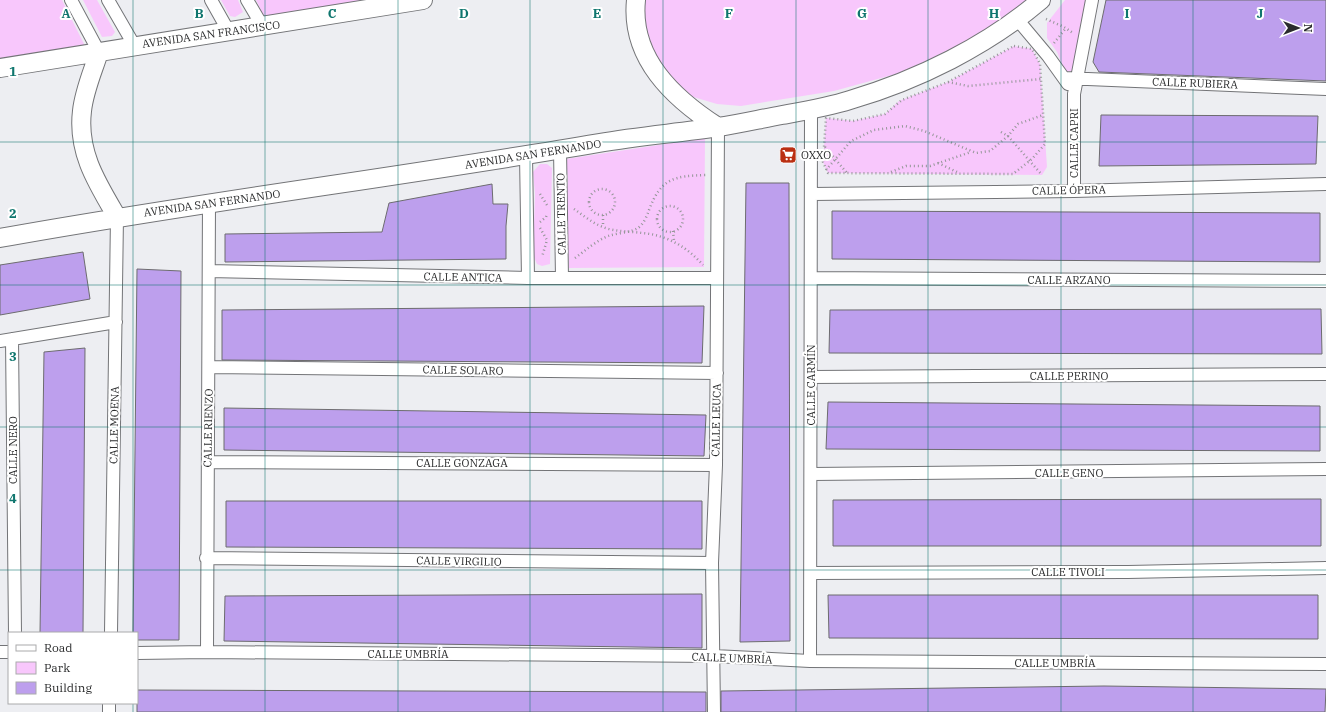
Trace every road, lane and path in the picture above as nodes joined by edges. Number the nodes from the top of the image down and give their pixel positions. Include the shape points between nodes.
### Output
1 (71, 0) edge
2 (108, 0) edge
3 (211, 0) edge
4 (247, 0) edge
5 (423, 0) edge
6 (636, 0) edge
7 (1041, 0) edge
8 (1092, 0) edge
9 (1017, 19) junction
10 (1046, 19) dead end
11 (263, 27) junction
12 (1066, 28) junction
13 (229, 32) junction
14 (1078, 37) dead end
15 (134, 45) junction
16 (1052, 45) dead end
17 (99, 52) junction
18 (0, 68) edge
19 (1064, 78) junction
20 (1041, 79) junction
21 (1078, 79) junction
22 (948, 82) junction
23 (1326, 89) edge
24 (1074, 94) junction
25 (811, 110) junction
26 (1043, 115) junction
27 (718, 127) junction
28 (1001, 132) dead end
29 (1008, 136) junction
30 (824, 146) junction
31 (560, 149) junction
32 (971, 151) junction
33 (526, 156) junction
34 (836, 159) junction
35 (1029, 161) junction
36 (938, 163) junction
37 (826, 170) dead end
38 (847, 173) junction
39 (889, 173) junction
40 (959, 174) junction
41 (1042, 175) dead end
42 (706, 183) dead end
43 (1326, 184) edge
44 (539, 191) dead end
45 (1074, 191) junction
46 (812, 194) junction
47 (209, 204) junction
48 (571, 208) dead end
49 (603, 215) junction
50 (117, 217) junction
51 (603, 227) junction
52 (673, 231) junction
53 (624, 232) junction
54 (0, 238) edge
55 (674, 242) junction
56 (693, 254) junction
57 (541, 259) dead end
58 (688, 259) dead end
59 (572, 260) dead end
60 (704, 267) dead end
61 (209, 271) junction
62 (528, 278) junction
63 (562, 278) junction
64 (717, 278) junction
65 (812, 278) junction
66 (1326, 281) edge
67 (116, 322) junction
68 (12, 339) junction
69 (0, 341) edge
70 (208, 367) junction
71 (717, 373) junction
72 (1326, 374) edge
73 (811, 377) junction
74 (208, 462) junction
75 (716, 465) junction
76 (1326, 469) edge
77 (812, 474) junction
78 (206, 558) junction
79 (712, 563) junction
80 (1326, 568) edge
81 (810, 573) junction
82 (15, 632) edge
83 (111, 632) edge
84 (207, 652) junction
85 (138, 653) edge
86 (714, 656) junction
87 (810, 661) junction
88 (1326, 664) edge
89 (714, 712) edge

1 - 17 street
2 - 15 street
3 - 13 street
4 - 11 street
5 - 11 street, AVENIDA SAN FRANCISCO
6 - 27 street via 636,31 646,58 671,91 693,111
7 - 9 street, AVENIDA SAN FERNANDO
8 - 21 street, CALLE CAPRI
9 - 19 street, CALLE CAPRI
9 - 25 street, AVENIDA SAN FERNANDO via 968,51 910,78 850,100
10 - 12 path
11 - 13 street, AVENIDA SAN FRANCISCO
12 - 14 path
12 - 16 path
13 - 15 street, AVENIDA SAN FRANCISCO
15 - 17 street, AVENIDA SAN FRANCISCO
17 - 18 street, AVENIDA SAN FRANCISCO
17 - 50 street via 82,111 82,131 85,154 93,176
19 - 21 street, CALLE RUBIERA
19 - 24 street, CALLE CAPRI
20 - 22 path via 968,86
20 - 22 path via 1040,64 1032,49 1014,46
20 - 26 path
21 - 23 street, CALLE RUBIERA
21 - 24 street, CALLE CAPRI
22 - 30 path via 902,100 885,114 853,121 826,118
24 - 45 street, CALLE CAPRI
25 - 27 street, AVENIDA SAN FERNANDO
25 - 46 street, CALLE CARMÍN
26 - 29 path via 1018,124
26 - 35 path via 1045,144
27 - 31 street, AVENIDA SAN FERNANDO
27 - 64 street, CALLE LEUCA
28 - 29 path
29 - 32 path via 990,151
29 - 35 path
30 - 34 path
30 - 38 path via 823,162 828,173
31 - 33 street, AVENIDA SAN FERNANDO
31 - 63 street, CALLE TRENTO
32 - 34 path via 924,131 905,126 874,130 851,141
32 - 36 path
33 - 47 street, AVENIDA SAN FERNANDO
33 - 62 street
34 - 37 path
34 - 38 path
35 - 40 path via 1013,174
35 - 41 path
36 - 39 path via 930,166 906,166
36 - 40 path
38 - 39 path
39 - 40 path
42 - 53 path via 706,175 680,176 668,183 659,191 646,218 638,228
43 - 45 street, CALLE ÓPERA
44 - 57 path via 548,210 546,217 540,220 540,229 547,240
45 - 46 street, CALLE ÓPERA
46 - 65 street, CALLE CARMÍN
47 - 50 street, AVENIDA SAN FERNANDO
47 - 61 street, CALLE RIENZO
48 - 51 path
49 - 49 path via 614,208 615,199 610,192 602,188 595,191 589,202 595,213
49 - 51 path
50 - 54 street, AVENIDA SAN FERNANDO
50 - 67 street, CALLE MOENA
51 - 53 path
52 - 52 path via 664,230 657,221 659,212 665,207 673,206 682,215 680,227
52 - 55 path
53 - 55 path via 655,234
53 - 59 path via 608,236 591,245
55 - 56 path
56 - 58 path
56 - 60 path
61 - 62 street, CALLE ANTICA
61 - 70 street, CALLE RIENZO
62 - 63 street, CALLE ANTICA
63 - 64 street, CALLE ANTICA
64 - 71 street, CALLE LEUCA
65 - 66 street, CALLE ARZANO
65 - 73 street, CALLE CARMÍN
67 - 68 street
67 - 83 street, CALLE MOENA
68 - 69 street
68 - 82 street, CALLE NERO
70 - 71 street, CALLE SOLARO
70 - 74 street, CALLE RIENZO
71 - 75 street, CALLE LEUCA
72 - 73 street, CALLE PERINO
73 - 77 street, CALLE CARMÍN
74 - 75 street, CALLE GONZAGA
74 - 78 street, CALLE RIENZO
75 - 79 street, CALLE LEUCA
76 - 77 street, CALLE GENO
77 - 81 street, CALLE CARMÍN
78 - 79 street, CALLE VIRGILIO
78 - 84 street, CALLE RIENZO
79 - 86 street, CALLE LEUCA
80 - 81 street, CALLE TIVOLI via 1128,572
81 - 87 street, CALLE CARMÍN
84 - 85 street, CALLE UMBRÍA
84 - 86 street, CALLE UMBRÍA
86 - 87 street, CALLE UMBRÍA
86 - 89 street, CALLE LEUCA
87 - 88 street, CALLE UMBRÍA

